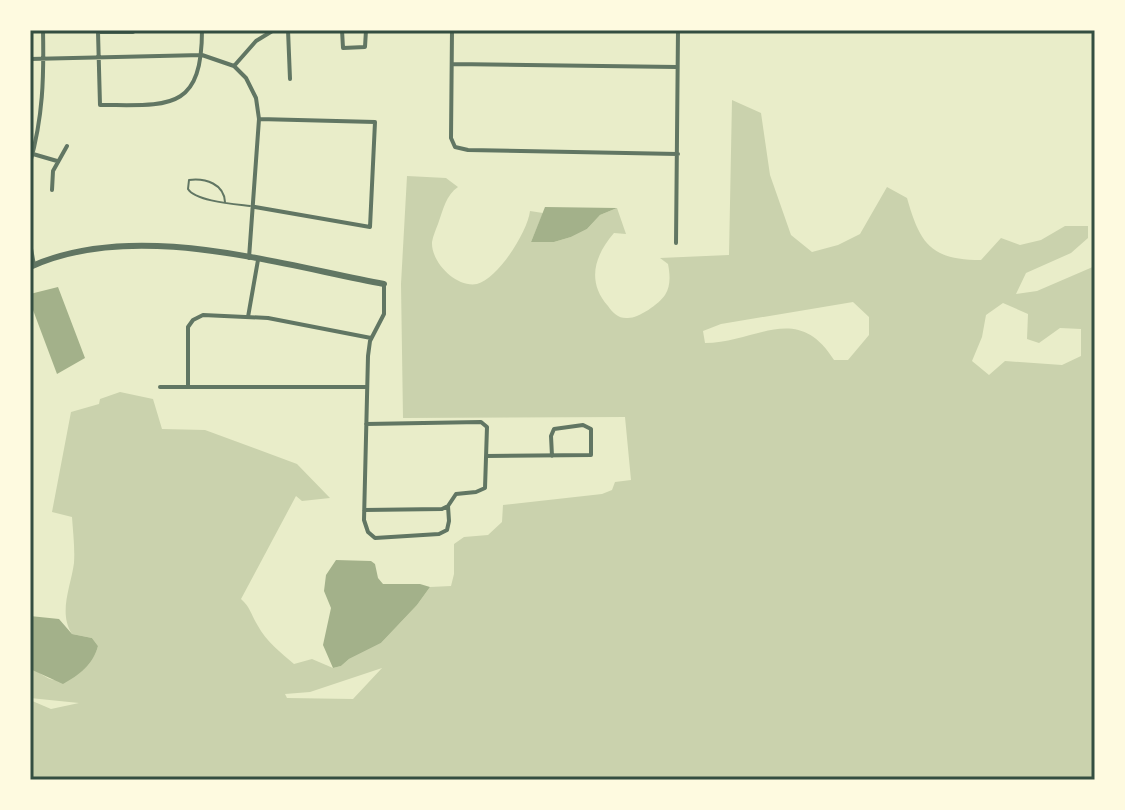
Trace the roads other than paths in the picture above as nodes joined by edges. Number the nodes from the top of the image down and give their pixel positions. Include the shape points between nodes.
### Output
1 (43, 30) edge
2 (133, 30) edge
3 (202, 30) edge
4 (274, 30) edge
5 (288, 30) edge
6 (342, 30) edge
7 (366, 30) edge
8 (452, 30) edge
9 (678, 30) edge
10 (98, 31) edge
11 (202, 55) junction
12 (99, 58) junction
13 (30, 59) edge
14 (43, 59) junction
15 (451, 64) junction
16 (234, 66) junction
17 (677, 67) junction
18 (290, 79) dead end
19 (259, 119) junction
20 (67, 146) dead end
21 (33, 154) junction
22 (678, 154) junction
23 (58, 161) junction
24 (30, 163) edge
25 (52, 190) dead end
26 (225, 202) junction
27 (255, 207) junction
28 (30, 243) edge
29 (676, 243) dead end
30 (249, 258) junction
31 (258, 260) junction
32 (32, 266) edge
33 (384, 284) joint
34 (248, 317) junction
35 (372, 338) junction
36 (160, 387) dead end
37 (188, 387) junction
38 (367, 387) junction
39 (366, 424) junction
40 (486, 456) junction
41 (552, 456) junction
42 (448, 506) junction
43 (364, 510) junction

1 - 14 street
2 - 10 street
3 - 11 street
4 - 16 street
5 - 18 street
6 - 7 street via 343,48 357,49 365,47
8 - 15 street
9 - 17 street
10 - 12 street
11 - 12 street
11 - 12 street via 184,95 159,105 100,105
11 - 16 street
12 - 14 street
13 - 14 street
14 - 21 street via 44,94
15 - 17 street
15 - 22 street via 455,147
16 - 19 street via 256,98
17 - 22 street
19 - 27 street
19 - 27 street via 375,122 370,227
20 - 23 street
21 - 23 street
21 - 24 street
22 - 29 street
23 - 25 street
26 - 26 lane via 190,194 189,180 219,185
26 - 27 lane
27 - 30 street
28 - 32 street
30 - 31 street
30 - 32 street via 184,246 109,247
31 - 33 street
31 - 34 street
33 - 35 street via 384,314
34 - 35 street
34 - 37 street via 203,315 193,320 188,327
35 - 38 street
36 - 37 street
37 - 38 street
38 - 39 street
39 - 40 street via 481,422 487,427
39 - 43 street
40 - 41 street
40 - 42 street via 485,488 456,494
41 - 41 street via 591,455 591,429 554,429
42 - 43 street
42 - 43 street via 447,530 439,534 375,538 368,532

